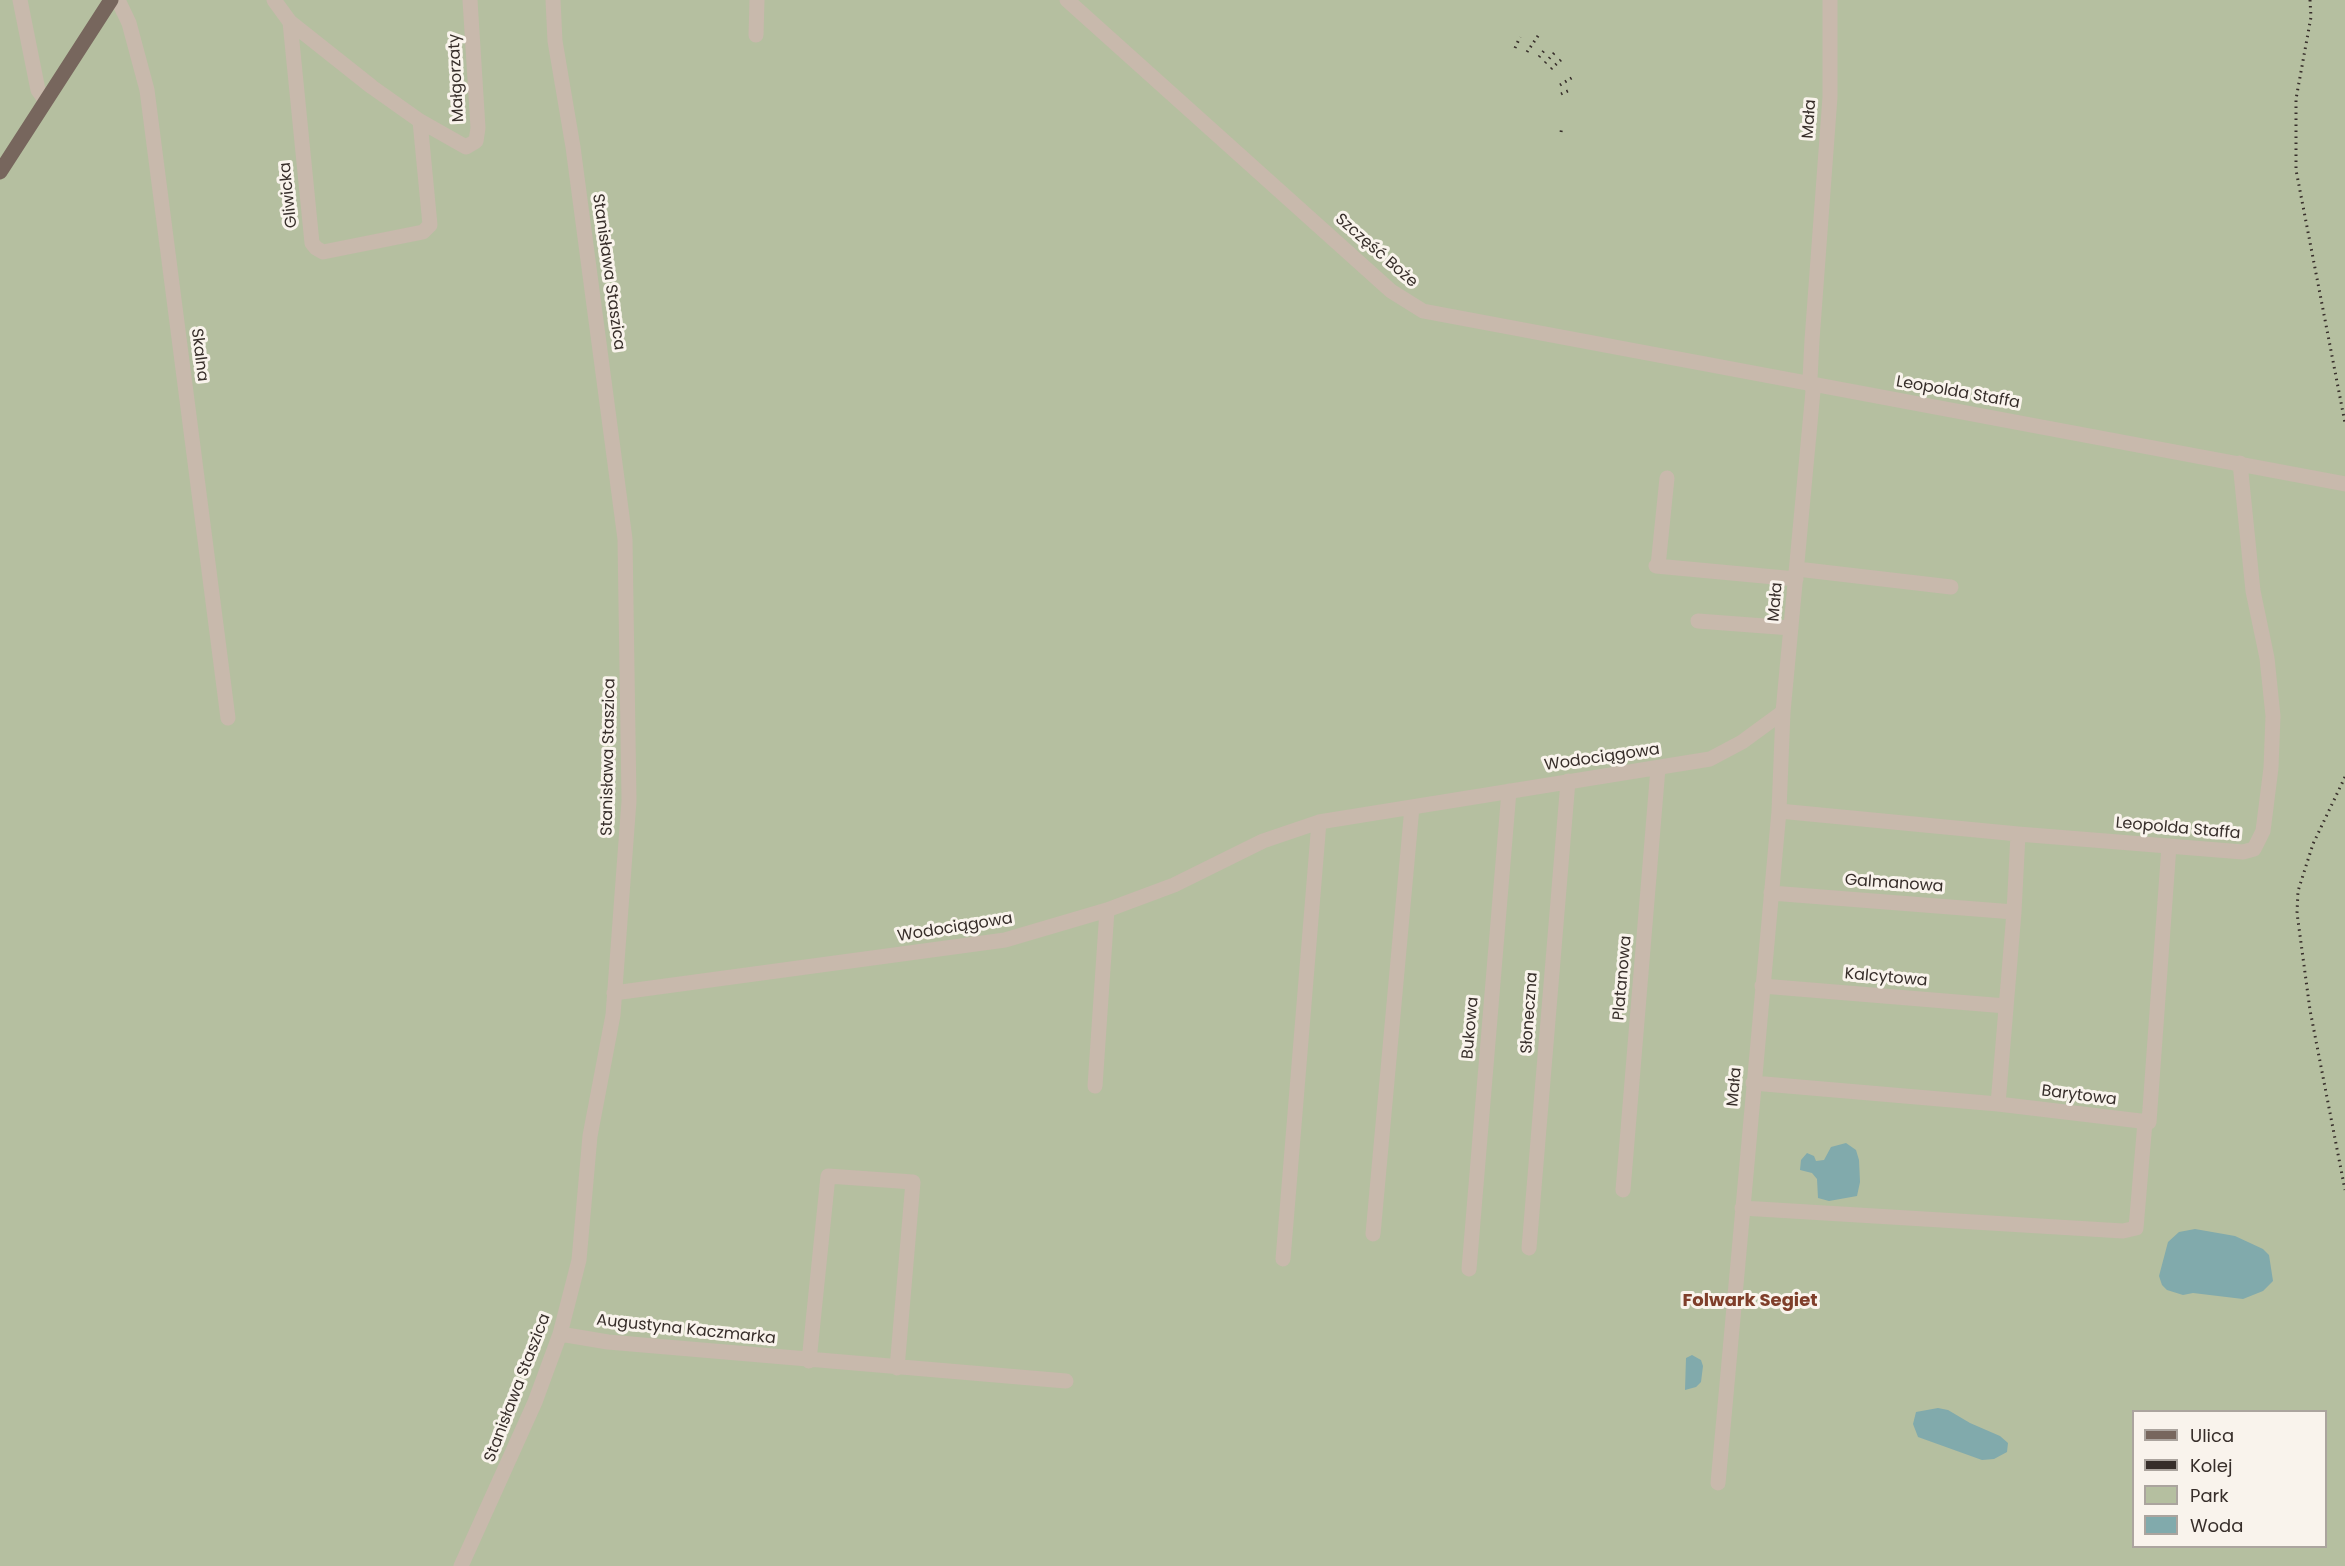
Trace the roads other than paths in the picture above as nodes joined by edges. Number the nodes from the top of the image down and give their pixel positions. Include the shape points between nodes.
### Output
1 (20, 0) edge
2 (111, 0) edge
3 (118, 0) edge
4 (274, 0) edge
5 (470, 0) edge
6 (553, 0) edge
7 (757, 0) edge
8 (1067, 0) edge
9 (1830, 0) edge
10 (290, 22) junction
11 (756, 34) dead end
12 (46, 101) junction
13 (420, 121) junction
14 (0, 172) edge
15 (1811, 384) junction
16 (2240, 463) junction
17 (1667, 478) dead end
18 (2345, 484) edge
19 (1797, 574) junction
20 (1951, 587) dead end
21 (1698, 621) dead end
22 (1791, 628) junction
23 (1783, 712) junction
24 (228, 718) dead end
25 (1658, 768) junction
26 (1568, 780) junction
27 (1509, 791) junction
28 (1413, 807) junction
29 (1779, 811) junction
30 (1319, 822) junction
31 (2018, 834) junction
32 (2169, 846) junction
33 (1771, 893) junction
34 (1107, 910) junction
35 (2014, 912) junction
36 (1762, 986) junction
37 (614, 993) junction
38 (2006, 1006) junction
39 (1753, 1083) junction
40 (1095, 1086) dead end
41 (1998, 1104) junction
42 (2145, 1122) junction
43 (1623, 1190) dead end
44 (1742, 1208) junction
45 (1373, 1234) dead end
46 (1528, 1248) dead end
47 (1283, 1259) dead end
48 (1469, 1269) dead end
49 (560, 1334) junction
50 (809, 1361) junction
51 (897, 1368) junction
52 (1066, 1381) dead end
53 (1718, 1483) dead end
54 (461, 1566) edge

1 - 12 street via 38,90
2 - 12 main road
3 - 24 street, Skalna via 129,23 147,90
4 - 10 street
5 - 13 street, Małgorzaty via 476,141 466,147
6 - 37 street, Stanisława Staszica via 555,41 626,539 629,801
7 - 11 street
8 - 15 street, Szczęść Boże via 1391,291 1423,310
9 - 15 street, Mała via 1830,97
10 - 13 street
10 - 13 street, Gliwicka via 312,243 316,248 323,252 423,232 430,225
12 - 14 main road
15 - 16 street, Leopolda Staffa
15 - 19 street, Mała
16 - 18 street, Leopolda Staffa
16 - 32 street, Leopolda Staffa via 2253,591 2267,658 2273,716 2263,831 2258,845 2249,852
17 - 19 street via 1657,566
19 - 20 street
19 - 22 street, Mała
21 - 22 street
22 - 23 street, Mała
23 - 25 street, Wodociągowa via 1728,751 1710,759
23 - 29 street, Mała
25 - 26 street, Wodociągowa
25 - 43 street, Platanowa
26 - 27 street, Wodociągowa
26 - 46 street, Słoneczna
27 - 28 street, Wodociągowa
27 - 48 street, Bukowa
28 - 30 street, Wodociągowa
28 - 45 street
29 - 31 street, Leopolda Staffa
29 - 33 street, Mała
30 - 34 street, Wodociągowa via 1263,841 1174,885
30 - 47 street
31 - 32 street, Leopolda Staffa
31 - 35 street
32 - 42 street via 2150,1122
33 - 35 street, Galmanowa
33 - 36 street, Mała
34 - 37 street, Wodociągowa via 1005,940
34 - 40 street
35 - 38 street
36 - 38 street, Kalcytowa
36 - 39 street, Mała
37 - 49 street, Stanisława Staszica via 590,1136 579,1260
38 - 41 street
39 - 41 street, Barytowa
39 - 44 street, Mała
41 - 42 street, Barytowa
42 - 44 street via 2136,1228 2123,1231
44 - 53 street, Mała
49 - 50 street, Augustyna Kaczmarka
49 - 54 street, Stanisława Staszica via 535,1402
50 - 51 street, Augustyna Kaczmarka
50 - 51 street via 828,1176 913,1182
51 - 52 street, Augustyna Kaczmarka

